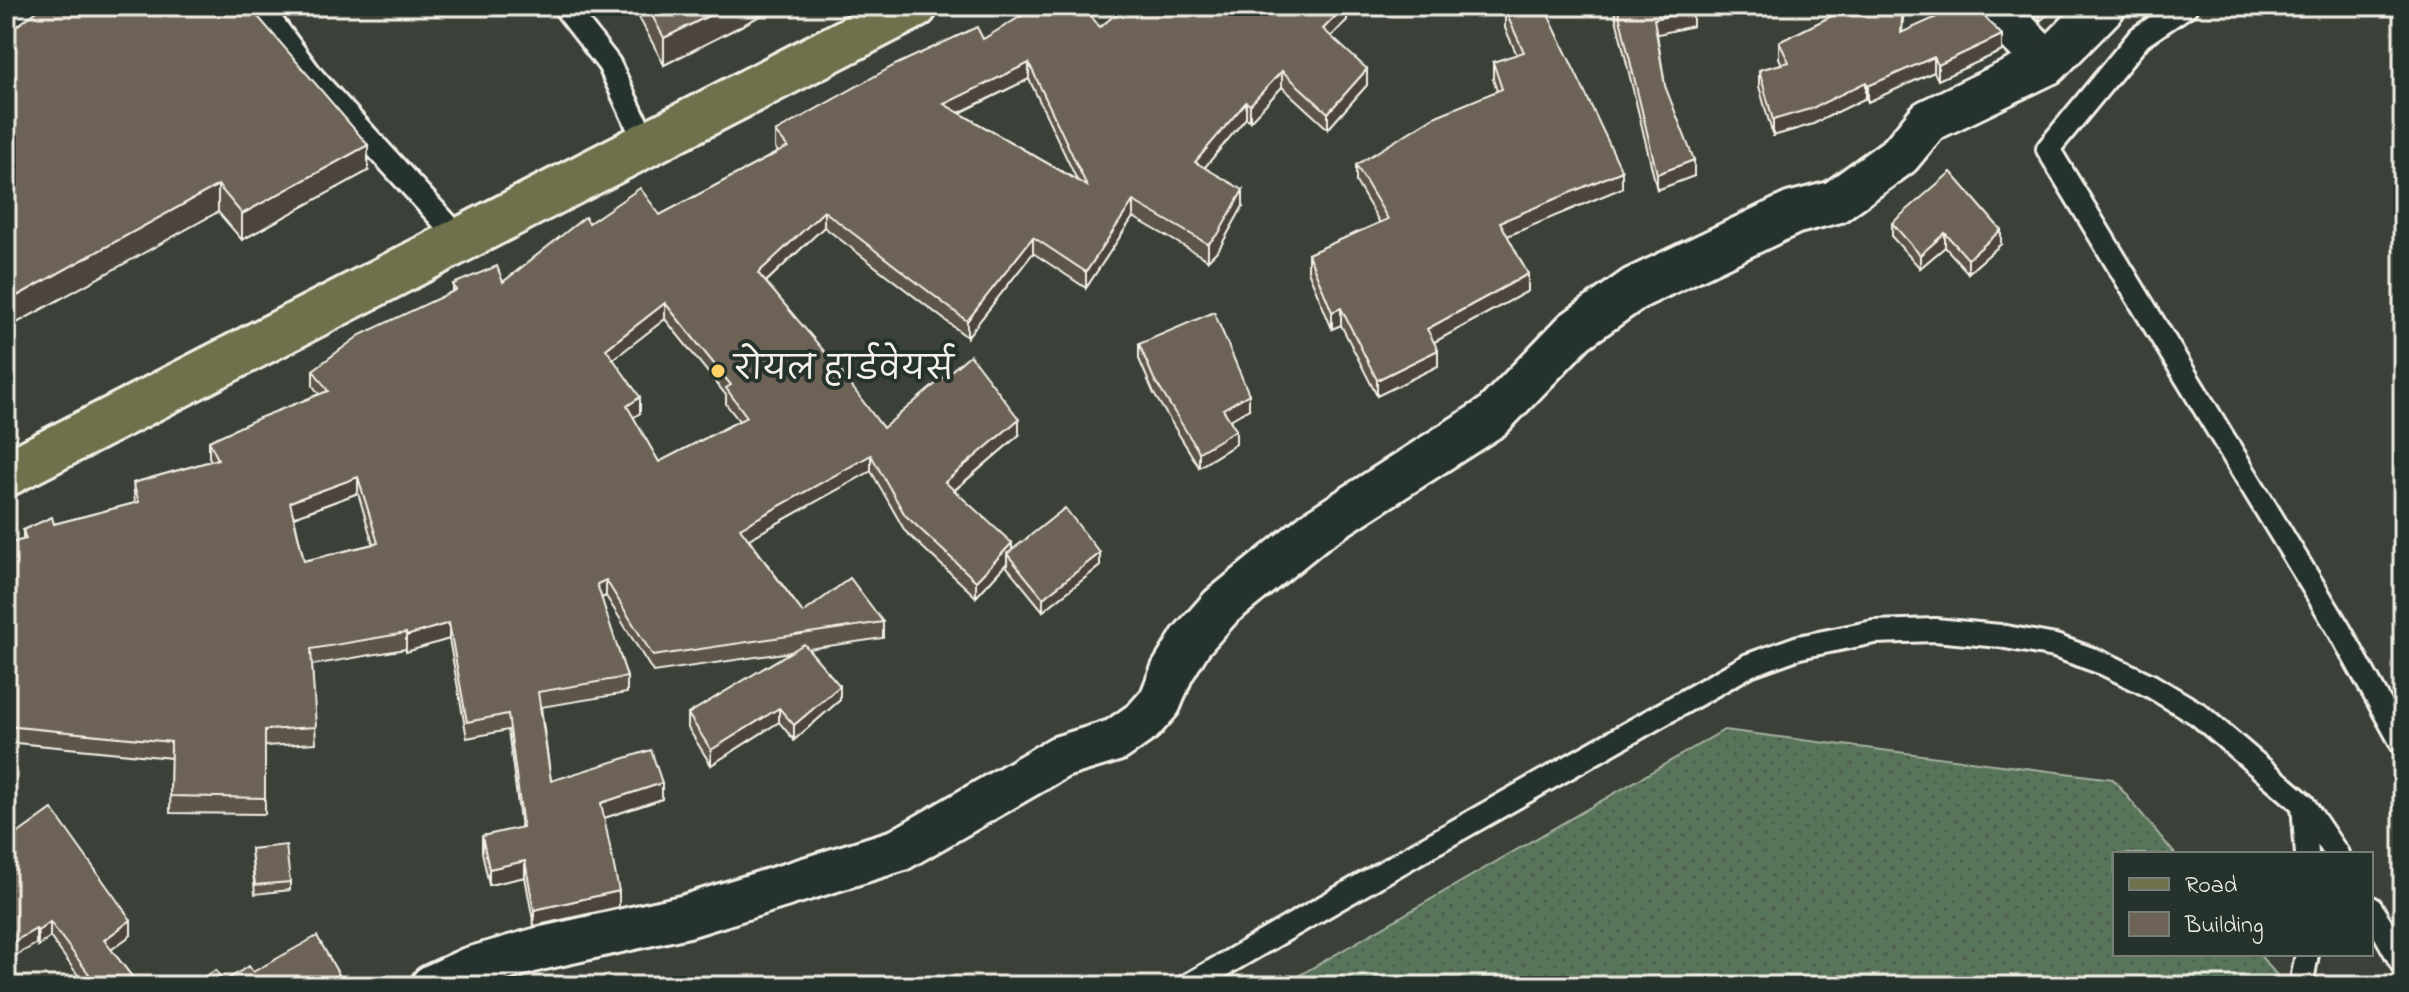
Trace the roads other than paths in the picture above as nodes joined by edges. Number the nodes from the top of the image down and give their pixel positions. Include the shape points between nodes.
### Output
1 (19, 6) edge
2 (260, 6) edge
3 (564, 6) edge
4 (915, 6) edge
5 (1991, 6) edge
6 (2104, 6) edge
7 (2186, 6) edge
8 (6, 15) edge
9 (2048, 63) junction
10 (646, 144) junction
11 (461, 240) junction
12 (6, 474) edge
13 (2403, 745) edge
14 (2303, 804) junction
15 (2307, 852) edge
16 (2336, 852) edge
17 (2373, 912) edge
18 (2307, 956) edge
19 (2403, 965) edge
20 (432, 986) edge
21 (1187, 986) edge
22 (2301, 986) edge

1 - 8 street
2 - 11 lane via 313,78
3 - 10 lane via 609,64
4 - 10 main road
5 - 9 street
6 - 9 street
7 - 13 lane via 2140,37 2048,149 2340,631
9 - 20 street via 1928,121 1900,155 1835,202 1793,213 1634,289 1575,331 1492,417 1316,530 1221,607 1191,641 1160,702 1116,740 1060,757 899,850 687,916 469,969
10 - 11 main road
11 - 12 main road
14 - 15 lane
14 - 16 lane
14 - 21 lane via 2198,714 2105,664 2055,646 2000,636 1874,632 1799,647 1749,665
17 - 19 lane
18 - 22 lane

